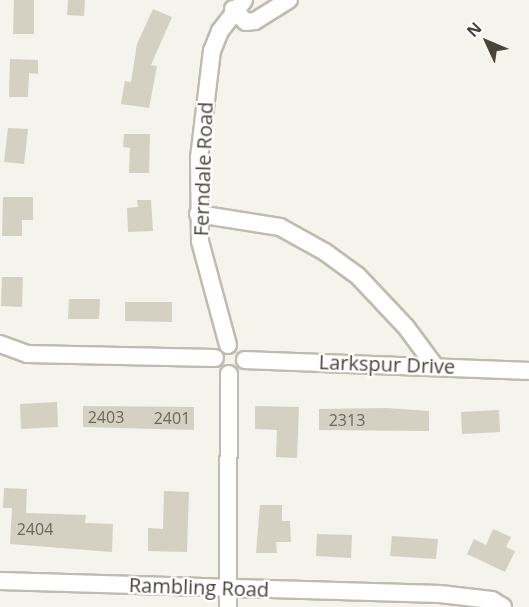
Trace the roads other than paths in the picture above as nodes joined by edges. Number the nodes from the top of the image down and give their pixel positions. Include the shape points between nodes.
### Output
1 (289, 0) edge
2 (239, 5) edge
3 (198, 214) junction
4 (0, 344) edge
5 (228, 345) junction
6 (215, 357) junction
7 (245, 360) junction
8 (434, 365) junction
9 (529, 371) edge
10 (229, 374) junction
11 (0, 581) edge
12 (228, 588) junction
13 (228, 607) edge
14 (503, 607) edge

1 - 2 street via 255,21 246,22
2 - 3 street, Ferndale Road via 212,51
3 - 5 street, Ferndale Road via 200,241
3 - 8 street via 280,227 325,252 357,275
4 - 6 street via 27,354
5 - 6 street
5 - 7 street via 238,347
6 - 10 street via 220,371
7 - 8 street, Larkspur Drive
7 - 10 street via 238,372
8 - 9 street, Larkspur Drive
10 - 12 street
11 - 12 street, Rambling Road
12 - 13 street
12 - 14 street, Rambling Road via 470,596

